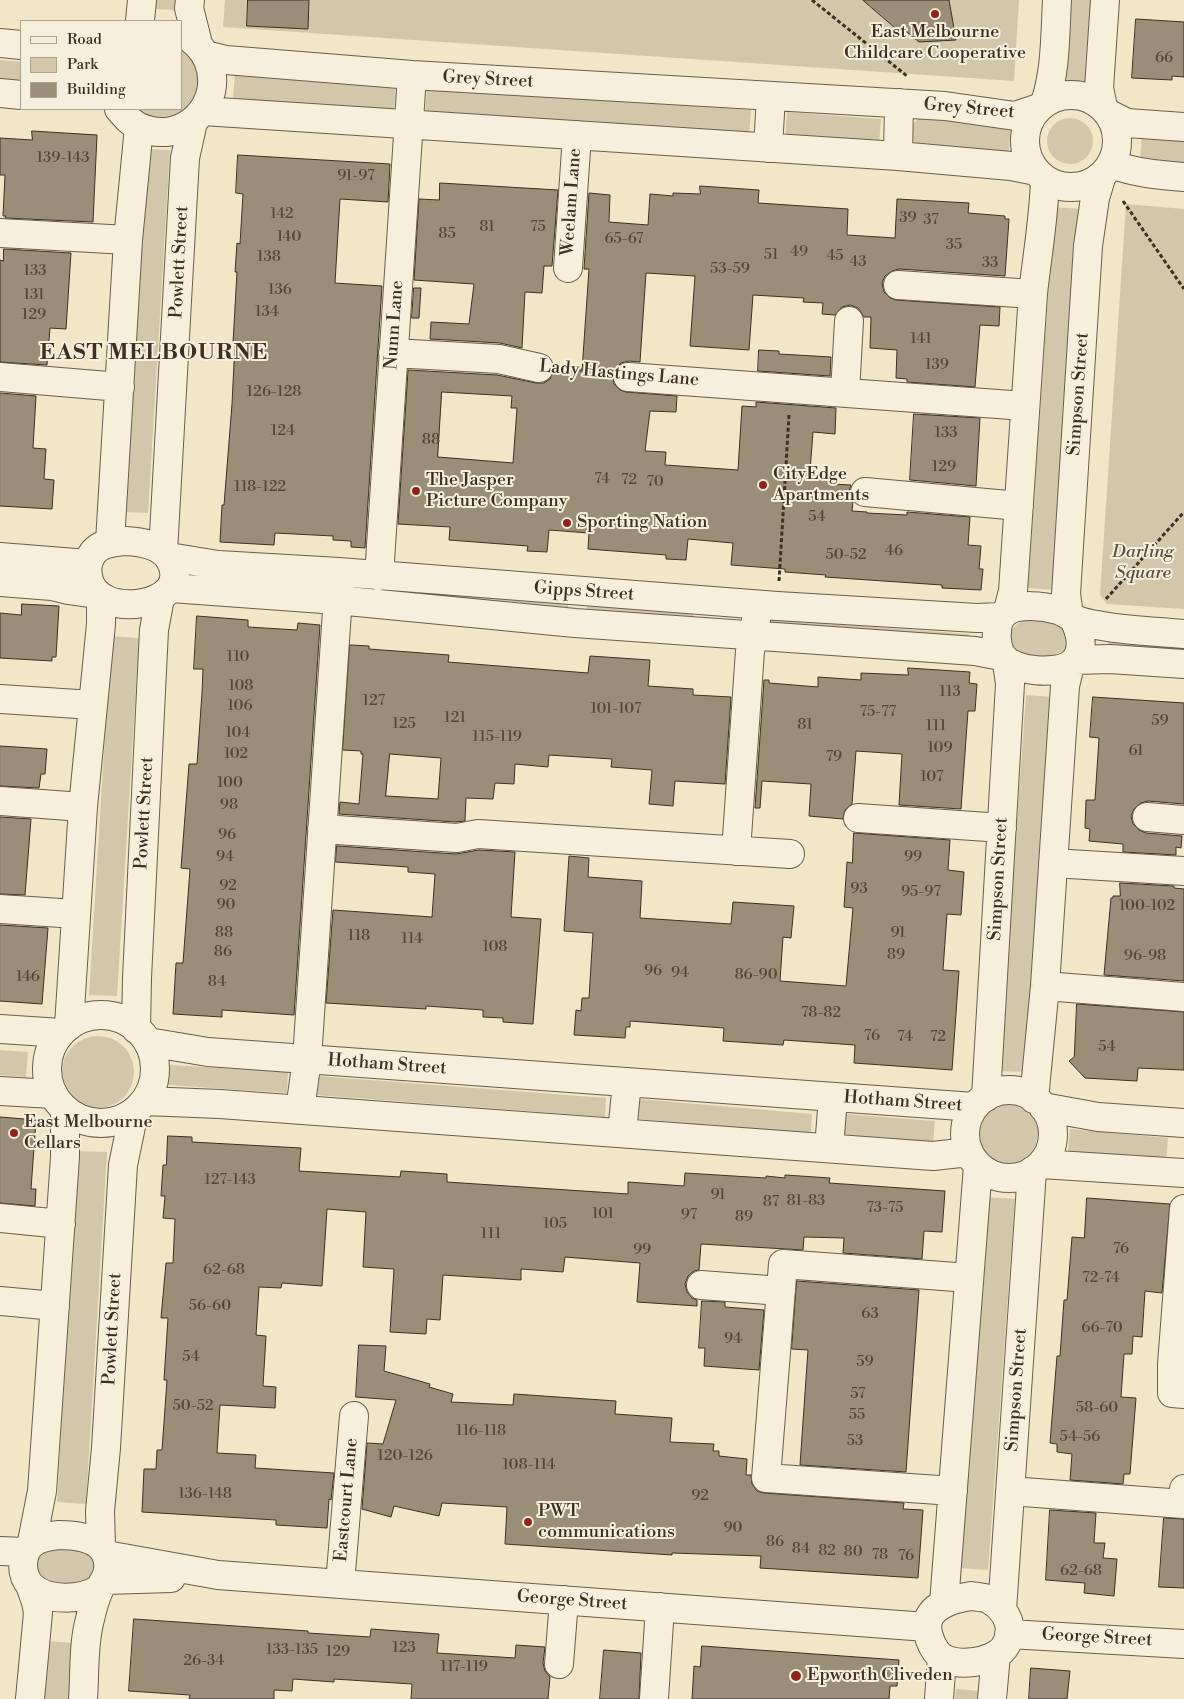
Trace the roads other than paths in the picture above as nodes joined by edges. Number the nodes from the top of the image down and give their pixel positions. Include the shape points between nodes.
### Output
1 (142, 0) edge
2 (190, 0) edge
3 (1057, 0) edge
4 (1106, 0) edge
5 (140, 20) edge
6 (0, 43) edge
7 (195, 44) edge
8 (20, 45) edge
9 (412, 75) junction
10 (0, 93) edge
11 (20, 95) edge
12 (771, 96) junction
13 (899, 103) junction
14 (1042, 106) junction
15 (1106, 111) junction
16 (124, 113) edge
17 (198, 117) junction
18 (409, 125) junction
19 (1184, 126) edge
20 (576, 135) junction
21 (768, 148) junction
22 (898, 156) junction
23 (1107, 170) junction
24 (1041, 175) junction
25 (1184, 177) edge
26 (0, 233) edge
27 (128, 240) junction
28 (568, 268) dead end
29 (898, 285) dead end
30 (1033, 294) junction
31 (850, 321) dead end
32 (394, 353) junction
33 (539, 368) road end
34 (0, 377) edge
35 (628, 377) road end
36 (120, 387) junction
37 (845, 393) junction
38 (1025, 406) junction
39 (865, 492) dead end
40 (1019, 506) junction
41 (110, 542) junction
42 (166, 554) junction
43 (0, 558) edge
44 (88, 564) junction
45 (339, 572) junction
46 (378, 576) junction
47 (0, 582) edge
48 (578, 591) junction
49 (166, 592) junction
50 (98, 596) junction
51 (337, 600) junction
52 (703, 601) junction
53 (757, 605) junction
54 (1004, 613) junction
55 (1071, 617) junction
56 (575, 623) junction
57 (700, 632) junction
58 (1184, 634) edge
59 (754, 636) junction
60 (1004, 659) junction
61 (1072, 662) junction
62 (1184, 664) edge
63 (0, 699) edge
64 (93, 705) junction
65 (0, 801) edge
66 (83, 806) junction
67 (1147, 817) dead end
68 (858, 818) dead end
69 (1184, 820) edge
70 (1002, 828) junction
71 (322, 829) junction
72 (736, 851) junction
73 (790, 854) dead end
74 (1053, 863) junction
75 (1184, 867) edge
76 (0, 909) edge
77 (76, 914) junction
78 (1045, 986) junction
79 (1184, 997) edge
80 (0, 1029) edge
81 (65, 1029) junction
82 (142, 1035) junction
83 (307, 1059) junction
84 (627, 1082) junction
85 (0, 1090) edge
86 (833, 1097) junction
87 (59, 1102) junction
88 (980, 1102) junction
89 (1039, 1103) junction
90 (139, 1107) junction
91 (300, 1110) junction
92 (1184, 1123) edge
93 (622, 1133) junction
94 (829, 1148) junction
95 (973, 1159) junction
96 (1037, 1168) junction
97 (1184, 1173) edge
98 (1184, 1209) edge
99 (0, 1218) edge
100 (61, 1224) junction
101 (969, 1278) junction
102 (701, 1285) dead end
103 (781, 1291) junction
104 (0, 1301) edge
105 (54, 1306) junction
106 (1184, 1394) edge
107 (354, 1416) dead end
108 (1184, 1488) edge
109 (953, 1491) junction
110 (1010, 1491) junction
111 (19, 1562) edge
112 (103, 1568) junction
113 (340, 1584) junction
114 (564, 1600) junction
115 (944, 1603) junction
116 (660, 1607) junction
117 (926, 1627) junction
118 (1002, 1633) junction
119 (1184, 1644) edge
120 (942, 1658) junction
121 (559, 1664) dead end
122 (30, 1699) edge
123 (83, 1699) edge
124 (654, 1699) edge
125 (939, 1699) edge
126 (992, 1699) edge

1 - 5 street
2 - 7 street
3 - 14 street via 1054,64
4 - 15 street via 1099,88
6 - 8 street
7 - 9 street, Grey Street via 226,60
7 - 17 street, Powlett Street via 212,69 213,84 210,98
9 - 12 street, Grey Street
9 - 18 street, Nunn Lane
10 - 11 street
12 - 13 street, Grey Street
12 - 21 street
13 - 14 street, Grey Street via 975,109 1015,116
13 - 22 street, Grey Street
14 - 15 street via 1059,96 1075,95 1090,99
14 - 24 street via 1030,119 1025,146 1029,160
15 - 19 street via 1128,123
15 - 23 street via 1118,139
16 - 17 street via 152,131 166,132 180,129
16 - 27 street
17 - 18 street
17 - 42 street, Powlett Street via 185,158
18 - 20 street
18 - 32 street, Nunn Lane
20 - 21 street
20 - 28 street, Weelam Lane
21 - 22 street
22 - 24 street via 1010,166
23 - 24 street via 1089,183 1074,187 1059,186
23 - 25 street
23 - 55 street, Simpson Street via 1095,198 1088,246 1066,594
24 - 30 street via 1044,212
26 - 27 street
27 - 36 street
29 - 30 street
30 - 38 street
31 - 37 street
32 - 33 street, Lady Hastings Lane via 499,359
32 - 46 street, Nunn Lane
34 - 36 street
35 - 37 street, Lady Hastings Lane
36 - 41 street
37 - 38 street, Lady Hastings Lane
38 - 40 street
39 - 40 street
40 - 54 street via 1013,591
41 - 42 street via 140,542
41 - 44 street via 92,553
42 - 45 street, Gipps Street via 218,565
42 - 49 street via 174,566 175,576
43 - 44 street
44 - 50 street via 89,583
45 - 46 street, Gipps Street
45 - 51 street
46 - 48 street, Gipps Street
47 - 50 street via 52,586
48 - 52 street, Gipps Street
48 - 56 street
49 - 50 street via 144,603 128,604
49 - 51 street, Gipps Street
49 - 82 street, Powlett Street via 154,630 137,978
50 - 64 street via 102,624
51 - 56 street, Gipps Street
51 - 71 street
52 - 53 street, Gipps Street
52 - 57 street
53 - 54 street, Gipps Street via 977,618
53 - 59 street
54 - 55 street via 1023,607 1039,607
54 - 60 street via 997,626 996,640
55 - 58 street via 1101,626
55 - 61 street via 1079,629 1080,639 1080,651
56 - 57 street, Gipps Street
57 - 59 street, Gipps Street
59 - 60 street, Gipps Street via 975,651
59 - 72 street via 750,651
60 - 61 street via 1019,668 1036,670 1052,670
60 - 70 street, Simpson Street via 1010,684
61 - 62 street via 1110,659
61 - 74 street via 1065,686
63 - 64 street
64 - 66 street
65 - 66 street
66 - 77 street
67 - 69 street
68 - 70 street
70 - 88 street, Simpson Street
71 - 72 street via 456,838 478,834
71 - 83 street
72 - 73 street
74 - 75 street
74 - 78 street
76 - 77 street
77 - 81 street
78 - 79 street
78 - 89 street
80 - 81 street
81 - 82 street via 85,1018 103,1015 121,1019
81 - 87 street via 52,1046 48,1062 48,1078
82 - 83 street, Hotham Street via 208,1052
82 - 90 street via 154,1057 155,1072 152,1087
83 - 84 street, Hotham Street
83 - 91 street
84 - 86 street, Hotham Street
84 - 93 street
85 - 87 street
86 - 88 street, Hotham Street
86 - 94 street, Hotham Street
87 - 90 street via 80,1119 99,1123 117,1121
87 - 100 street via 65,1157
88 - 89 street via 998,1092 1011,1091 1023,1093
88 - 95 street via 968,1118 965,1129 965,1141
89 - 92 street via 1098,1117
89 - 96 street via 1050,1121 1053,1136 1049,1151
90 - 91 street via 220,1104
90 - 112 street, Powlett Street via 123,1166 100,1511
91 - 93 street
93 - 94 street
94 - 95 street
95 - 96 street via 990,1174 1004,1178 1018,1177
95 - 101 street
96 - 97 street
96 - 110 street, Simpson Street
98 - 106 street via 1172,1364 1172,1393
99 - 100 street
100 - 105 street
101 - 103 street via 783,1264
101 - 109 street
102 - 103 street
103 - 109 street via 766,1478
104 - 105 street
105 - 111 street via 42,1492
107 - 113 street, Eastcourt Lane
108 - 110 street via 1183,1504
109 - 115 street
110 - 118 street, Simpson Street
111 - 112 street via 48,1536 68,1536 94,1542
111 - 112 street via 44,1594 74,1598 92,1594
111 - 122 street via 38,1613
112 - 113 street, George Street
112 - 123 street, Powlett Street via 90,1618
113 - 114 street, George Street
114 - 116 street, George Street
114 - 121 street
115 - 117 street via 933,1610
115 - 118 street via 971,1596 988,1599
116 - 117 street, George Street
116 - 124 street
117 - 120 street via 933,1649
118 - 119 street, George Street
118 - 120 street via 985,1660 970,1663
118 - 126 street, Simpson Street
120 - 125 street

